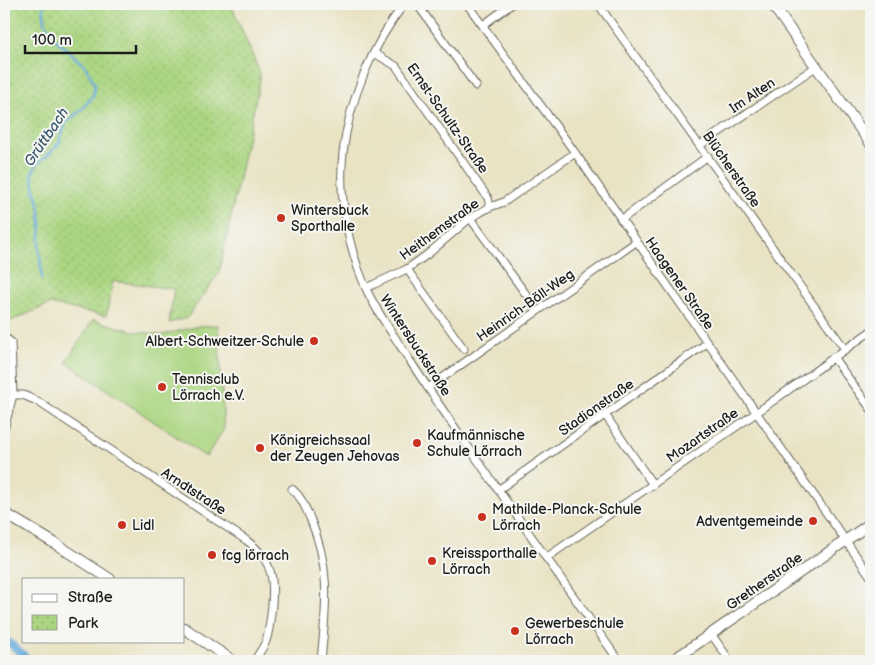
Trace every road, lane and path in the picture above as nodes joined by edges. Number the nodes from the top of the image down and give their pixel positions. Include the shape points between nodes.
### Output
1 (404, 4) edge
2 (417, 4) edge
3 (468, 4) edge
4 (512, 4) edge
5 (598, 4) edge
6 (772, 4) edge
7 (483, 25) junction
8 (374, 53) junction
9 (817, 66) junction
10 (476, 86) dead end
11 (871, 144) edge
12 (700, 145) junction
13 (575, 153) junction
14 (708, 156) junction
15 (490, 207) junction
16 (470, 218) junction
17 (621, 220) junction
18 (636, 242) junction
19 (407, 269) junction
20 (366, 288) junction
21 (531, 301) dead end
22 (871, 330) edge
23 (4, 337) edge
24 (707, 343) junction
25 (464, 349) dead end
26 (845, 349) junction
27 (833, 358) junction
28 (428, 388) junction
29 (13, 394) junction
30 (871, 409) edge
31 (756, 413) junction
32 (606, 416) junction
33 (4, 430) edge
34 (653, 485) junction
35 (292, 488) dead end
36 (498, 490) junction
37 (6, 515) edge
38 (871, 523) edge
39 (846, 540) junction
40 (546, 558) junction
41 (871, 577) edge
42 (108, 578) edge
43 (185, 629) edge
44 (712, 635) junction
45 (233, 661) edge
46 (254, 661) edge
47 (321, 661) edge
48 (619, 661) edge
49 (672, 661) edge
50 (730, 661) edge

1 - 8 street, Wintersbuckstraße
2 - 10 street
3 - 7 street, Haagener Straße
4 - 7 street
5 - 12 street, Blücherstraße
6 - 9 main road
7 - 13 street, Haagener Straße
8 - 15 street, Ernst-Schultz-Straße via 396,66 488,198
8 - 20 street, Wintersbuckstraße via 350,119 343,161 347,224 354,259
9 - 11 main road
9 - 12 street, Im Alten
12 - 14 street, Blücherstraße
13 - 15 street, Heithemstraße via 504,202
13 - 17 street, Haagener Straße
14 - 17 street
14 - 26 street, Blücherstraße
15 - 16 street, Heithemstraße
16 - 19 street, Heithemstraße
16 - 21 street
17 - 18 street, Haagener Straße
18 - 24 street, Haagener Straße
18 - 28 street, Heinrich-Böll-Weg
19 - 20 street, Heithemstraße
19 - 25 street
20 - 28 street, Wintersbuckstraße
22 - 26 street, Mozartstraße
23 - 29 street via 11,342
24 - 31 street, Haagener Straße
24 - 32 street, Stadionstraße
26 - 27 street, Mozartstraße
27 - 30 street
27 - 31 street, Mozartstraße
28 - 36 street, Wintersbuckstraße
29 - 33 street
29 - 46 street, Arndtstraße via 38,401 260,552 268,566 273,592 267,636
31 - 34 street, Mozartstraße
31 - 39 street, Haagener Straße
32 - 34 street
32 - 36 street, Stadionstraße
34 - 40 street, Mozartstraße
35 - 47 street via 298,493 318,540 325,571 327,594
36 - 40 street, Wintersbuckstraße
37 - 42 main road
38 - 39 main road, Gretherstraße
39 - 41 street, Haagener Straße
39 - 44 main road, Gretherstraße
40 - 48 street, Wintersbuckstraße
43 - 45 main road
44 - 49 main road, Gretherstraße
44 - 50 street

